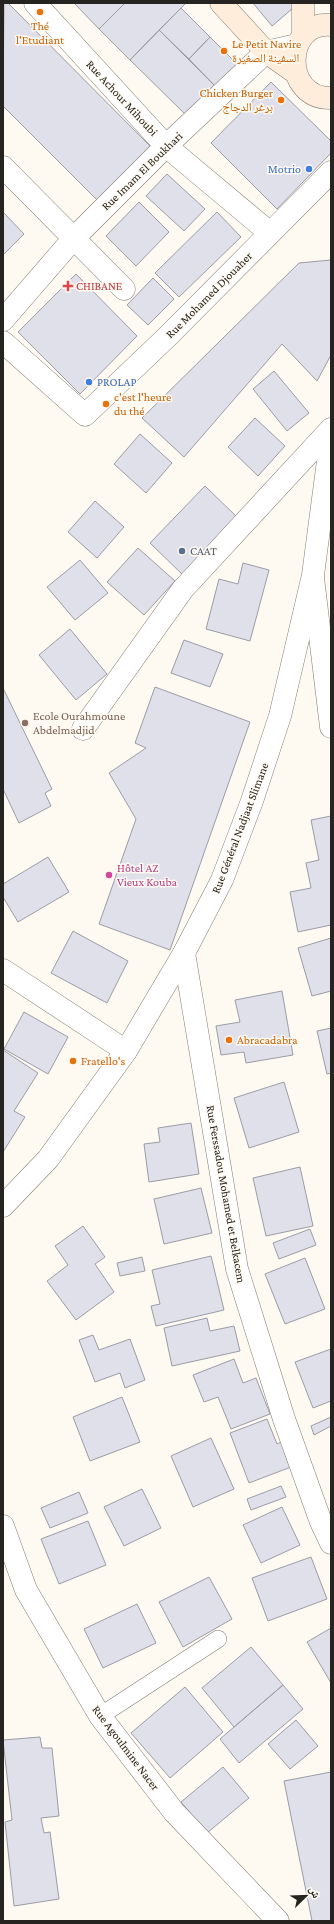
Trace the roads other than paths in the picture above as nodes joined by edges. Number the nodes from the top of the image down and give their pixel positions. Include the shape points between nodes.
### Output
1 (35, 3) edge
2 (221, 3) edge
3 (303, 3) edge
4 (331, 24) edge
5 (300, 41) junction
6 (266, 52) junction
7 (296, 73) junction
8 (330, 100) edge
9 (166, 146) junction
10 (3, 167) edge
11 (331, 172) edge
12 (270, 233) junction
13 (74, 238) junction
14 (124, 289) dead end
15 (3, 320) edge
16 (3, 342) edge
17 (331, 429) edge
18 (331, 438) edge
19 (313, 575) junction
20 (331, 727) edge
21 (83, 728) dead end
22 (184, 953) junction
23 (3, 970) edge
24 (126, 1051) junction
25 (3, 1206) edge
26 (3, 1526) edge
27 (331, 1543) edge
28 (218, 1639) dead end
29 (100, 1716) junction
30 (278, 1921) edge

1 - 9 street, Rue Achour Mihoubi
2 - 6 main road
3 - 5 main road
4 - 5 main road via 315,28
5 - 6 street
5 - 7 main road via 294,58
6 - 7 main road
6 - 9 street, Rue Imam El Boukhari
7 - 8 main road via 299,81 312,96
9 - 12 street, Rue Achour Mihoubi
9 - 13 street, Rue Imam El Boukhari
10 - 13 street
11 - 12 street, Rue Mohamed Djouaher
12 - 16 street, Rue Mohamed Djouaher via 85,415
13 - 14 street
13 - 15 street, Rue Imam El Boukhari
17 - 21 street via 183,589
18 - 19 street, Rue Général Nadjaat Slimane
19 - 20 street
19 - 22 street, Rue Général Nadjaat Slimane via 280,716 252,801 222,880
22 - 24 street, Rue Général Nadjaat Slimane
22 - 27 street, Rue Ferssadou Mohamed et Belkacem via 237,1269 284,1418
23 - 24 street
24 - 25 street, Rue Général Nadjaat Slimane via 48,1159
26 - 29 street, Rue Agoulmine Nacer via 26,1590
28 - 29 lane
29 - 30 street, Rue Agoulmine Nacer via 174,1812

